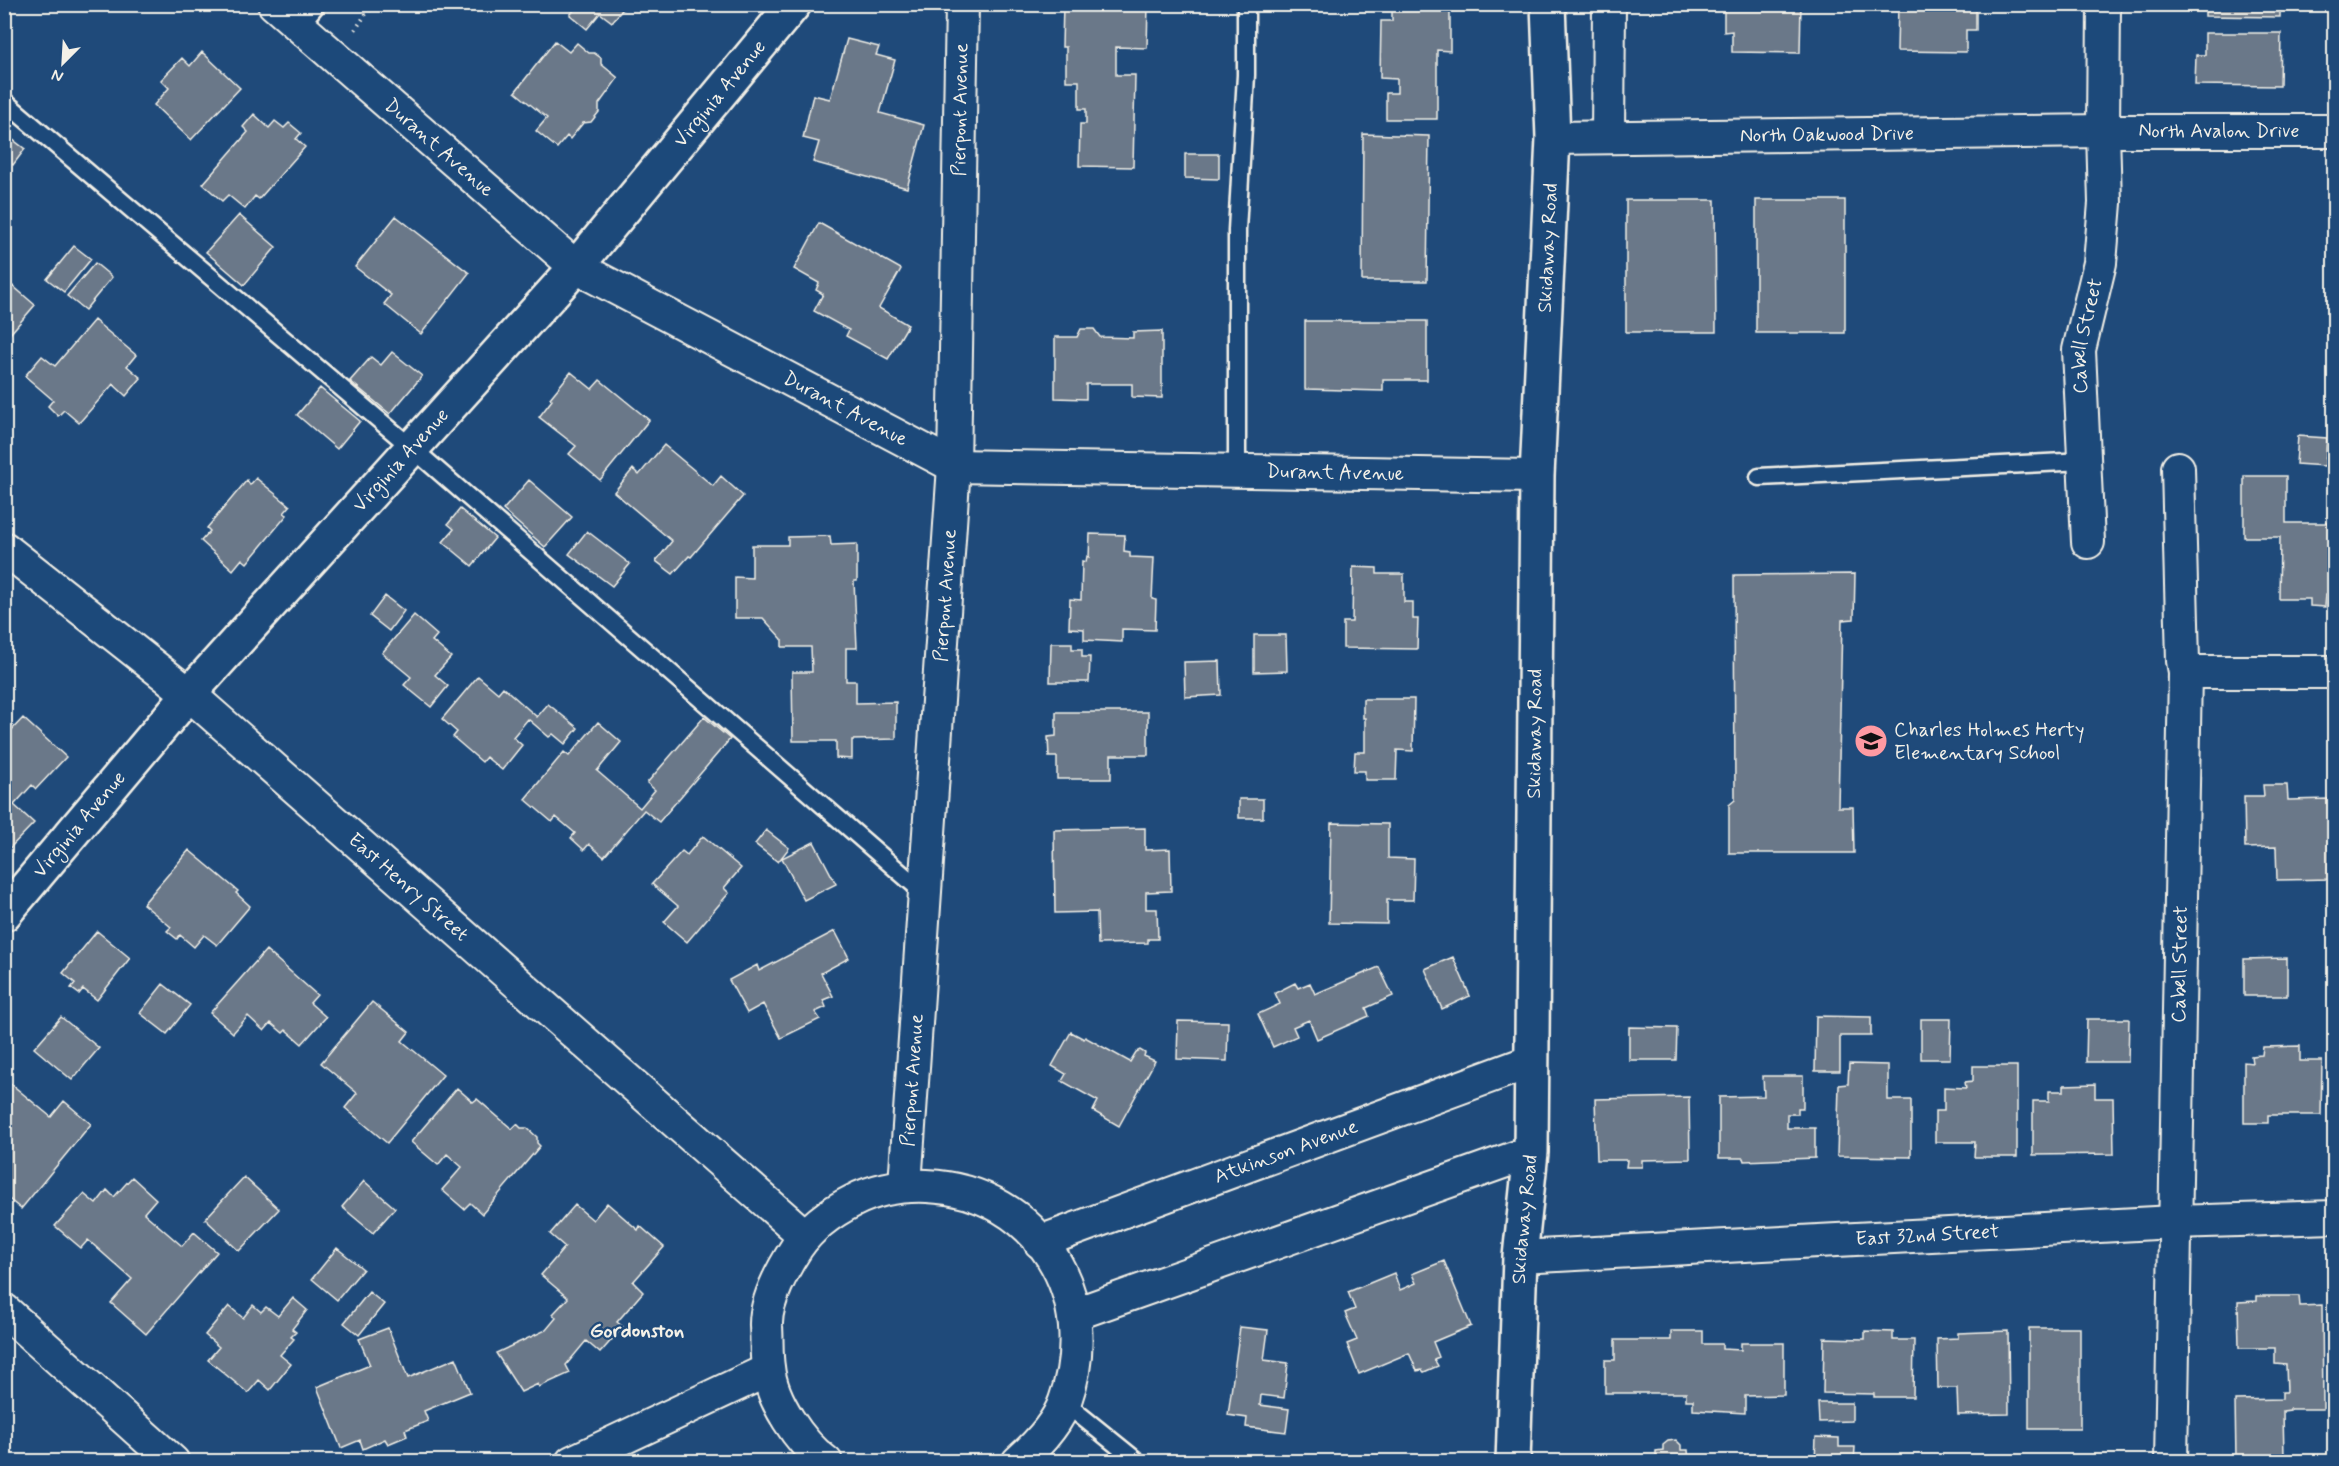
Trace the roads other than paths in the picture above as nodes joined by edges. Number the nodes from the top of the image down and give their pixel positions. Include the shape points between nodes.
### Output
1 (794, 4) edge
2 (962, 4) edge
3 (1246, 4) edge
4 (1548, 4) edge
5 (1609, 4) edge
6 (2104, 4) edge
7 (290, 10) edge
8 (4, 101) edge
9 (2103, 131) junction
10 (2334, 131) edge
11 (1608, 137) junction
12 (1553, 138) junction
13 (576, 267) junction
14 (412, 448) junction
15 (2084, 461) junction
16 (954, 466) junction
17 (2178, 468) dead end
18 (1237, 471) junction
19 (1537, 476) junction
20 (1759, 477) dead end
21 (2088, 542) dead end
22 (4, 548) edge
23 (2185, 672) junction
24 (2334, 672) edge
25 (189, 694) junction
26 (925, 894) junction
27 (4, 914) edge
28 (1532, 1061) junction
29 (1531, 1152) junction
30 (905, 1185) junction
31 (2334, 1217) edge
32 (2174, 1222) junction
33 (805, 1236) junction
34 (1040, 1242) junction
35 (1520, 1257) junction
36 (4, 1310) edge
37 (1075, 1314) junction
38 (768, 1370) junction
39 (1065, 1403) junction
40 (173, 1461) edge
41 (572, 1461) edge
42 (826, 1461) edge
43 (1018, 1461) edge
44 (1137, 1461) edge
45 (1513, 1461) edge
46 (2171, 1461) edge

1 - 13 main road, Virginia Avenue
2 - 16 street, Pierpont Avenue
3 - 18 lane via 1237,230
4 - 12 main road, Skidaway Road
5 - 11 street
6 - 9 street, Cabell Street
7 - 13 street, Durant Avenue
8 - 14 lane
9 - 10 street, North Avalon Drive
9 - 11 street, North Oakwood Drive
9 - 15 street, Cabell Street via 2100,263 2079,350
11 - 12 street, North Oakwood Drive
12 - 19 main road, Skidaway Road
13 - 14 main road, Virginia Avenue
13 - 16 street, Durant Avenue
14 - 25 main road, Virginia Avenue
14 - 26 lane
15 - 20 lane
15 - 21 street, Cabell Street
16 - 18 street, Durant Avenue
16 - 26 street, Pierpont Avenue
17 - 23 street, Cabell Street
18 - 19 street, Durant Avenue
19 - 28 main road, Skidaway Road
22 - 25 street, East Henry Street
23 - 24 street
23 - 32 street, Cabell Street
25 - 27 main road, Virginia Avenue
25 - 33 street, East Henry Street
26 - 30 street, Pierpont Avenue
28 - 29 main road, Skidaway Road
28 - 34 street, Atkinson Avenue
29 - 35 main road, Skidaway Road
29 - 37 street
30 - 33 street via 868,1193 834,1211
30 - 34 street via 951,1187 996,1204
31 - 32 street, East 32nd Street
32 - 35 street, East 32nd Street
32 - 46 street, Cabell Street
33 - 38 street via 779,1275 769,1310
34 - 37 street via 1060,1269
35 - 45 main road, Skidaway Road
36 - 40 street
37 - 39 street via 1077,1359
38 - 41 street
38 - 42 street via 784,1414 812,1452
39 - 43 street via 1040,1442
39 - 44 lane

